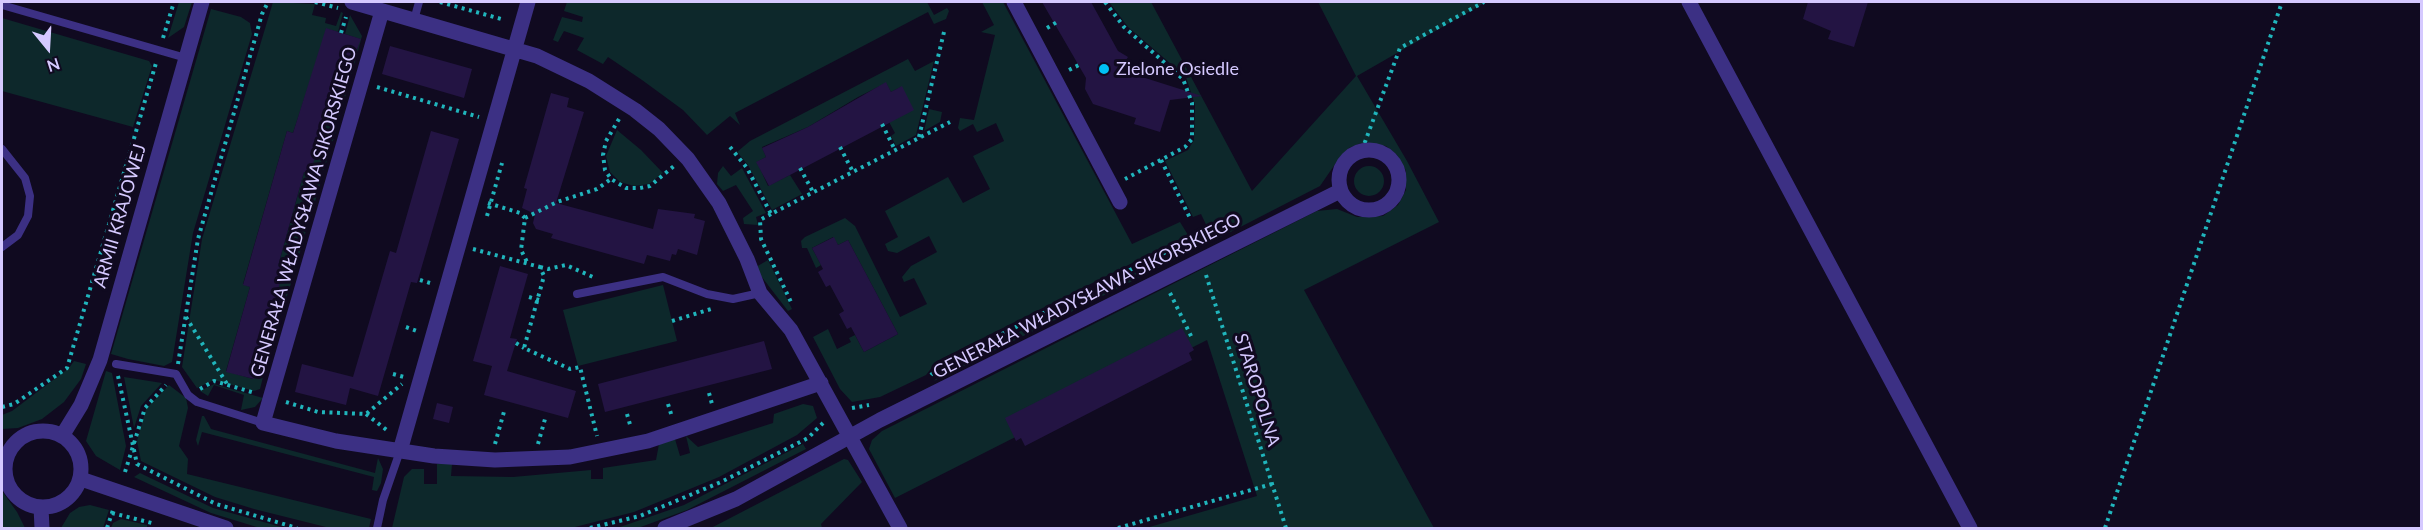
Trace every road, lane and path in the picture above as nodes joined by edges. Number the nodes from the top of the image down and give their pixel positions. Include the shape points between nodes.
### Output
1 (174, 2) edge
2 (202, 2) edge
3 (268, 2) edge
4 (352, 2) edge
5 (419, 2) edge
6 (440, 2) edge
7 (528, 2) edge
8 (1014, 2) edge
9 (1105, 2) edge
10 (1484, 2) edge
11 (1689, 2) edge
12 (2282, 2) edge
13 (2, 5) edge
14 (382, 11) junction
15 (345, 19) dead end
16 (414, 20) junction
17 (509, 21) dead end
18 (944, 32) dead end
19 (341, 33) dead end
20 (513, 48) junction
21 (160, 50) junction
22 (186, 58) junction
23 (361, 83) junction
24 (399, 87) dead end
25 (397, 93) junction
26 (441, 99) dead end
27 (439, 105) junction
28 (622, 115) dead end
29 (484, 118) dead end
30 (950, 122) dead end
31 (882, 124) dead end
32 (919, 137) junction
33 (730, 147) dead end
34 (840, 147) dead end
35 (2, 149) edge
36 (895, 150) junction
37 (1362, 150) junction
38 (1161, 160) junction
39 (800, 168) dead end
40 (683, 172) dead end
41 (853, 172) junction
42 (610, 179) junction
43 (1111, 186) junction
44 (1340, 191) junction
45 (813, 192) junction
46 (1120, 202) dead end
47 (490, 204) dead end
48 (525, 218) junction
49 (1190, 218) dead end
50 (458, 244) junction
51 (2, 247) edge
52 (1153, 258) junction
53 (1207, 258) junction
54 (528, 264) junction
55 (540, 267) junction
56 (603, 279) dead end
57 (1163, 279) junction
58 (420, 280) dead end
59 (436, 285) dead end
60 (760, 293) junction
61 (577, 294) dead end
62 (529, 297) dead end
63 (539, 300) junction
64 (715, 308) dead end
65 (186, 316) junction
66 (672, 321) dead end
67 (1192, 338) dead end
68 (516, 343) dead end
69 (524, 348) junction
70 (73, 352) junction
71 (81, 354) dead end
72 (116, 364) joint
73 (176, 374) junction
74 (410, 379) dead end
75 (928, 379) dead end
76 (821, 382) junction
77 (228, 385) dead end
78 (270, 397) junction
79 (873, 405) dead end
80 (320, 406) dead end
81 (2, 407) edge
82 (505, 408) dead end
83 (846, 410) dead end
84 (318, 412) junction
85 (366, 414) junction
86 (627, 414) dead end
87 (829, 417) dead end
88 (545, 419) dead end
89 (263, 423) junction
90 (632, 432) dead end
91 (62, 436) junction
92 (851, 436) junction
93 (588, 441) dead end
94 (548, 445) dead end
95 (538, 446) junction
96 (401, 447) junction
97 (530, 447) dead end
98 (504, 448) dead end
99 (132, 450) junction
100 (4, 458) edge
101 (124, 472) dead end
102 (81, 479) junction
103 (1272, 484) junction
104 (41, 507) junction
105 (150, 522) junction
106 (161, 525) dead end
107 (42, 528) edge
108 (107, 528) edge
109 (150, 528) edge
110 (226, 528) edge
111 (297, 528) edge
112 (377, 528) edge
113 (590, 528) edge
114 (665, 528) edge
115 (900, 528) edge
116 (1118, 528) edge
117 (1286, 528) edge
118 (1970, 528) edge
119 (2104, 528) edge

1 - 21 path
2 - 22 street, ARMII KRAJOWEJ
3 - 65 path via 198,239
4 - 14 street
5 - 16 lane
6 - 17 path
7 - 20 street
8 - 43 street
9 - 38 path via 1124,27 1183,79 1192,104 1192,139
10 - 37 path via 1400,48
11 - 118 street
12 - 119 path
13 - 21 lane
14 - 16 street
14 - 23 street, GENERAŁA WŁADYSŁAWA SIKORSKIEGO
15 - 19 path
16 - 20 street
18 - 32 path
20 - 50 street
20 - 60 street via 589,81 659,129 688,159 719,203
21 - 22 lane
21 - 70 path
22 - 91 street, ARMII KRAJOWEJ via 100,360 81,405
23 - 25 path
23 - 78 street, GENERAŁA WŁADYSŁAWA SIKORSKIEGO
24 - 25 path
25 - 27 path
26 - 27 path
27 - 29 path
28 - 42 path via 606,141 603,155
30 - 32 path
31 - 36 path
32 - 36 path
33 - 45 path via 747,168 771,214
34 - 41 path
35 - 51 lane via 25,178 30,196 28,216 18,235
36 - 41 path
37 - 44 street via 1345,161 1340,170
37 - 44 street via 1373,150 1391,159 1399,177 1395,196 1380,208 1361,209
38 - 43 path
38 - 49 path
39 - 45 path
40 - 42 path via 677,164 650,186 640,188 626,188
41 - 45 path
42 - 48 path via 597,189
43 - 46 street
44 - 53 street, GENERAŁA WŁADYSŁAWA SIKORSKIEGO
47 - 48 path
48 - 54 path via 521,250
50 - 54 path
50 - 96 street
52 - 53 path via 1202,234
52 - 57 path
52 - 75 path via 940,365
53 - 57 street, GENERAŁA WŁADYSŁAWA SIKORSKIEGO
53 - 103 path, STAROPOLNA
54 - 55 path
55 - 56 path via 548,270 566,265 583,275
55 - 63 path via 544,276
57 - 67 path
57 - 92 street, GENERAŁA WŁADYSŁAWA SIKORSKIEGO
58 - 59 path
60 - 61 lane via 733,299 707,294 663,277
60 - 76 street via 791,330
62 - 63 path
63 - 69 path
64 - 66 path
65 - 73 path
65 - 77 path
68 - 69 path
69 - 93 path via 570,369 580,367 598,439
70 - 71 path
70 - 81 path via 67,368 14,404
72 - 73 lane
72 - 99 path
73 - 89 lane via 196,402
73 - 99 path via 145,408
74 - 85 path
76 - 92 street
76 - 96 street via 648,441 570,456 495,460
78 - 84 path
78 - 89 street, GENERAŁA WŁADYSŁAWA SIKORSKIEGO
79 - 83 path
80 - 84 path
82 - 98 path via 494,449
84 - 85 path
85 - 96 path
86 - 90 path
87 - 113 path via 808,438 721,482 640,516
88 - 95 path
89 - 96 street via 336,441
91 - 100 street via 46,432 24,436
91 - 102 street via 76,450
92 - 114 street, GENERAŁA WŁADYSŁAWA SIKORSKIEGO via 736,499
92 - 115 street
94 - 95 path
95 - 97 path
96 - 112 lane via 382,500
99 - 101 path
99 - 111 path via 137,464 216,504
100 - 104 street via 15,494
102 - 104 street via 64,501
102 - 110 street
103 - 116 path
103 - 117 path, STAROPOLNA
104 - 107 street
105 - 106 path
105 - 108 path via 112,512
105 - 109 path

